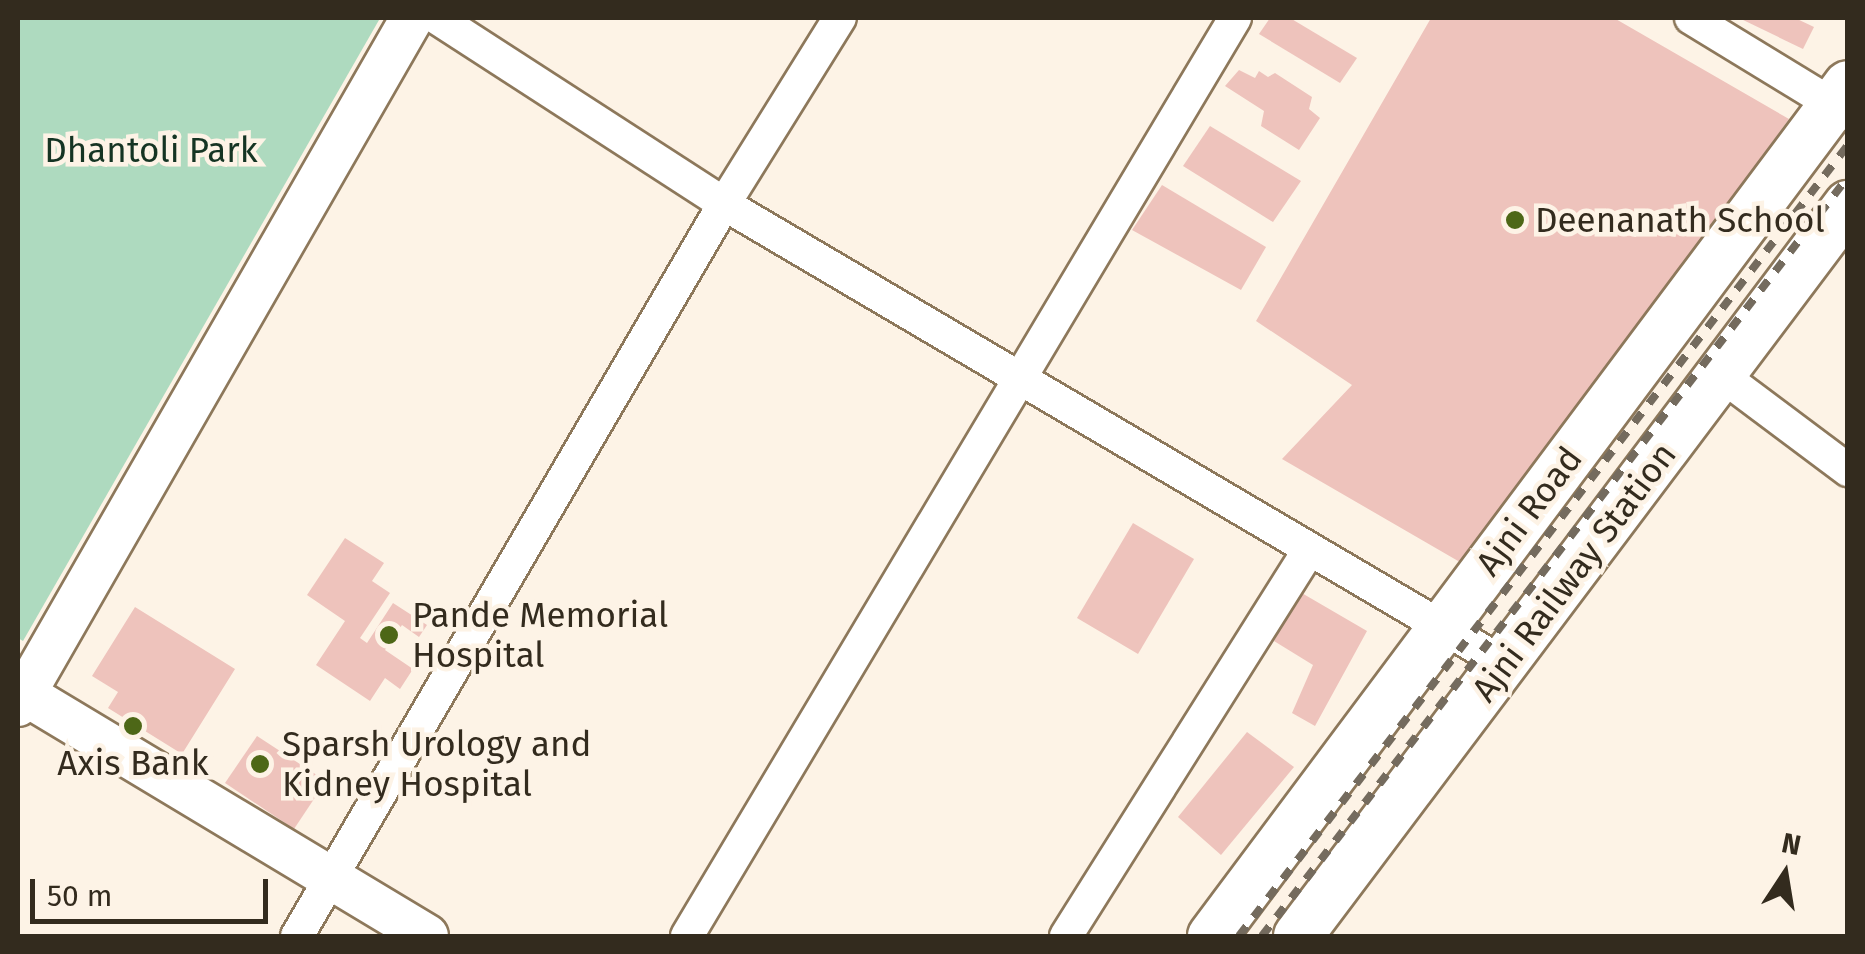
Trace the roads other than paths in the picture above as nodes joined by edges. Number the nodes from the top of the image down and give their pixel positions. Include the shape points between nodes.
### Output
1 (412, 18) edge
2 (438, 18) edge
3 (840, 18) edge
4 (1236, 18) edge
5 (1691, 18) edge
6 (1843, 101) edge
7 (724, 204) junction
8 (1848, 206) edge
9 (1721, 375) junction
10 (1018, 378) junction
11 (1848, 470) edge
12 (1308, 550) junction
13 (1441, 629) junction
14 (1505, 664) junction
15 (20, 696) edge
16 (329, 882) junction
17 (297, 936) edge
18 (426, 936) edge
19 (686, 936) edge
20 (1066, 936) edge
21 (1212, 936) edge
22 (1298, 936) edge

1 - 15 street
2 - 7 street
3 - 7 street
4 - 10 street
5 - 6 street
6 - 13 main road, Ajni Road
7 - 10 street
7 - 16 street
8 - 9 main road, Ajni Railway Station
9 - 11 street
9 - 14 main road, Ajni Railway Station
10 - 12 street
10 - 19 street
12 - 13 street
12 - 20 street
13 - 14 street
13 - 21 main road, Ajni Road
14 - 22 main road, Ajni Railway Station
15 - 16 street
16 - 17 street
16 - 18 street

